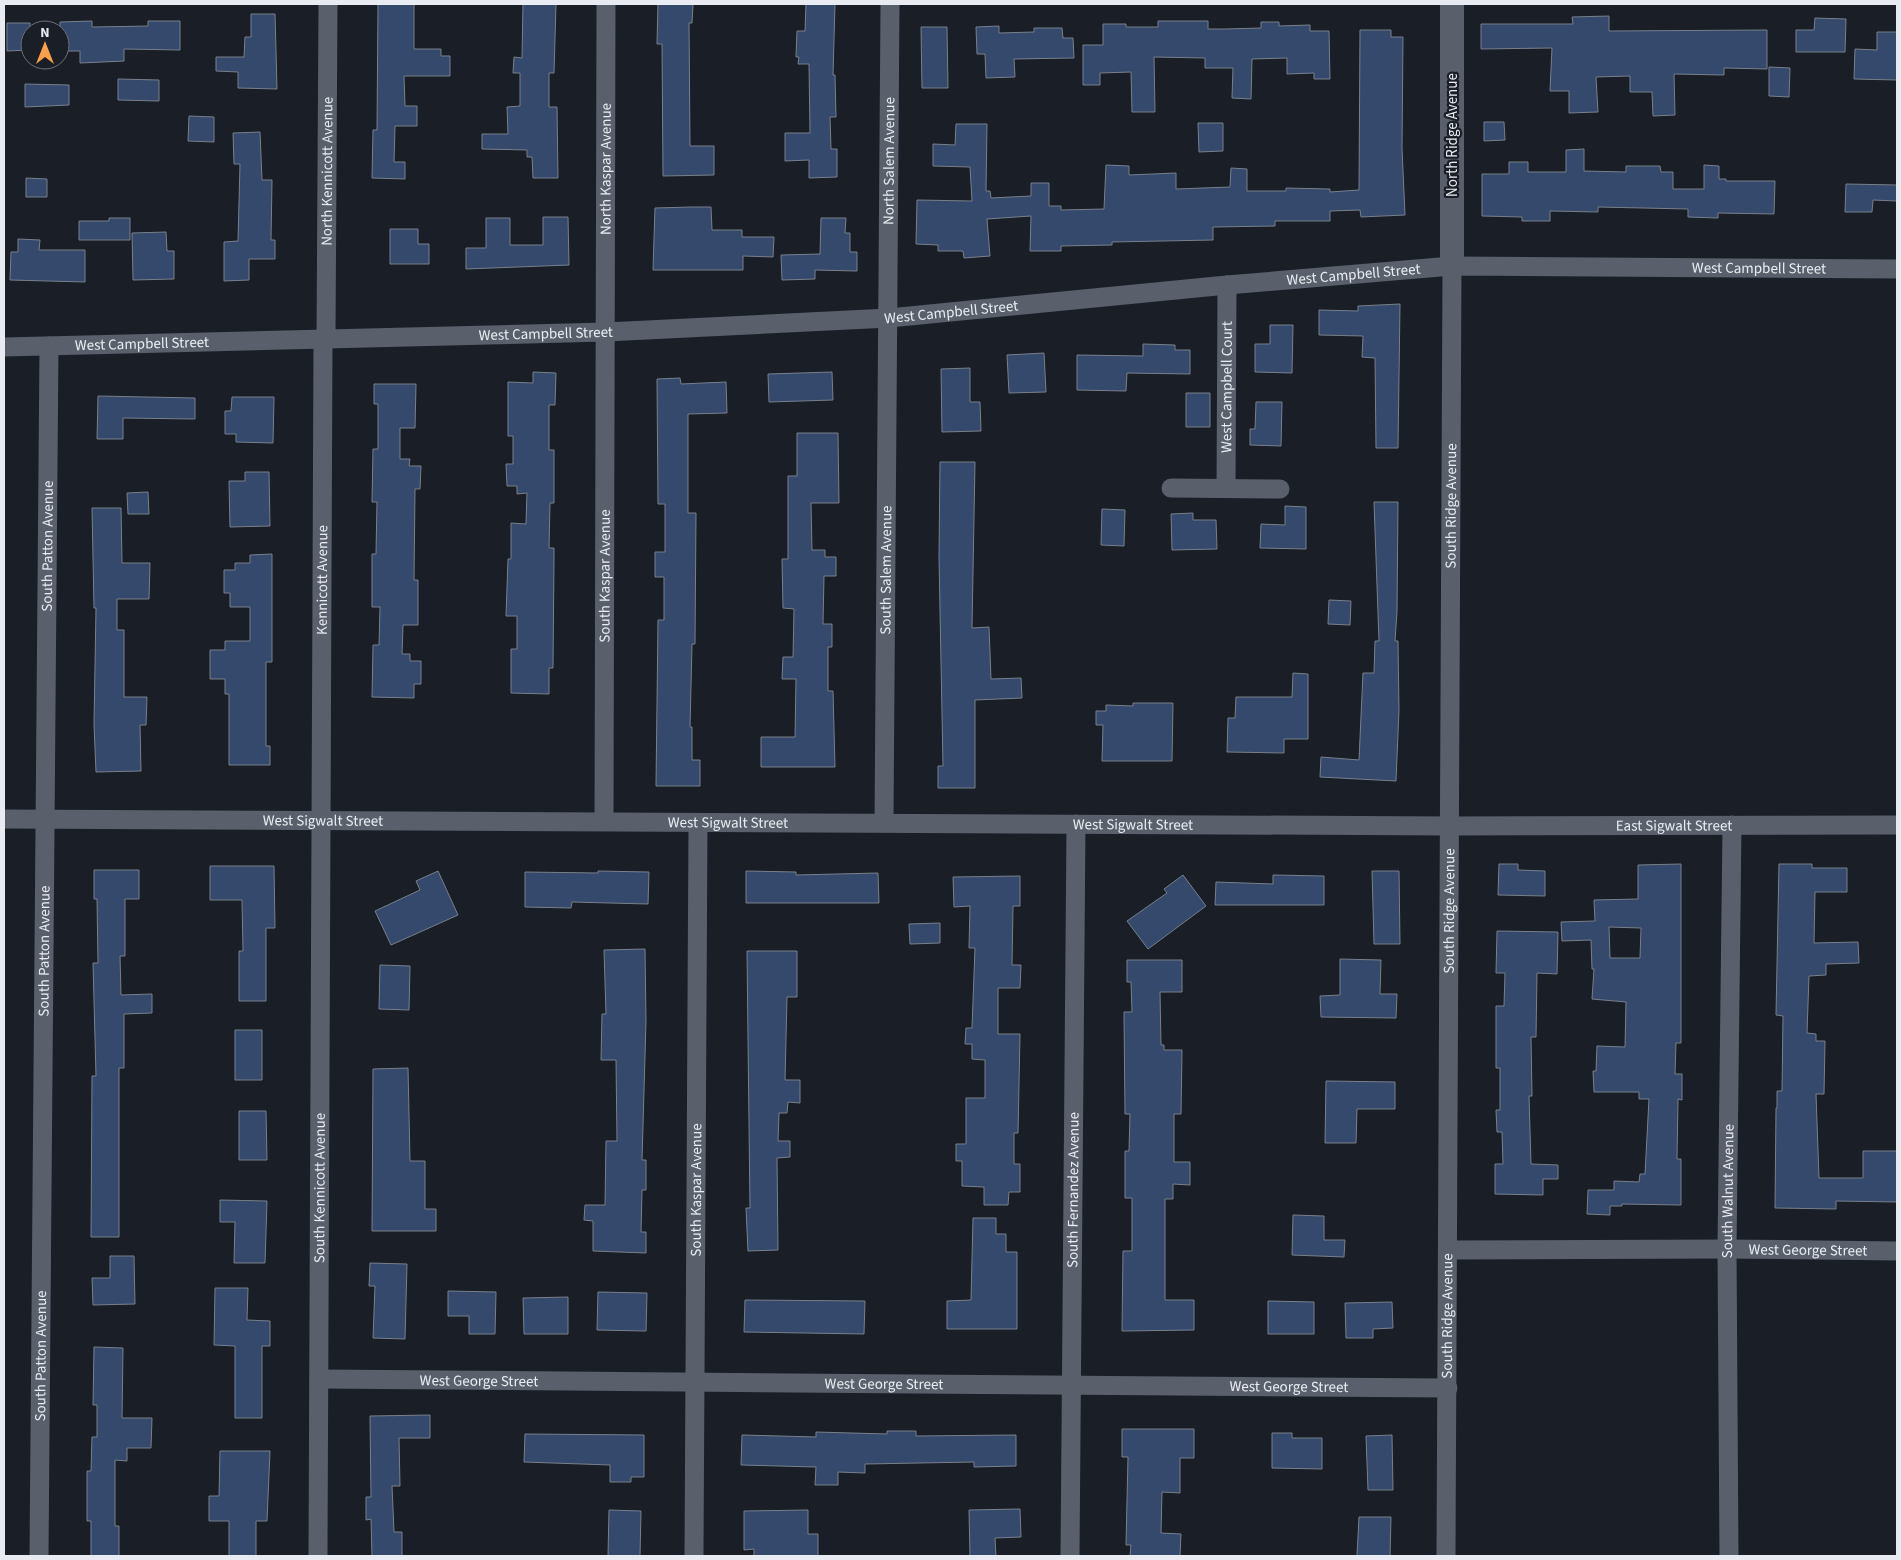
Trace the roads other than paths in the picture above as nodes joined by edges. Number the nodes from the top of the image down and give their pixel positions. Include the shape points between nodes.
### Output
1 (328, 4) edge
2 (606, 4) edge
3 (890, 4) edge
4 (1452, 4) edge
5 (1452, 266) junction
6 (1897, 269) edge
7 (1227, 285) junction
8 (889, 318) junction
9 (606, 332) junction
10 (326, 339) junction
11 (49, 346) junction
12 (4, 348) edge
13 (1171, 488) dead end
14 (1226, 488) junction
15 (1280, 489) dead end
16 (4, 819) edge
17 (46, 819) junction
18 (321, 821) junction
19 (604, 821) junction
20 (884, 822) junction
21 (698, 823) junction
22 (1076, 824) junction
23 (1897, 824) edge
24 (1732, 825) junction
25 (1450, 826) junction
26 (1727, 1249) junction
27 (1449, 1250) junction
28 (1897, 1251) edge
29 (320, 1379) junction
30 (695, 1384) junction
31 (1071, 1384) junction
32 (1448, 1388) junction
33 (39, 1556) edge
34 (318, 1556) edge
35 (694, 1556) edge
36 (1070, 1556) edge
37 (1446, 1556) edge
38 (1729, 1556) edge

1 - 10 street, North Kennicott Avenue
2 - 9 street, North Kaspar Avenue
3 - 8 street, North Salem Avenue
4 - 5 street, North Ridge Avenue
5 - 6 street, West Campbell Street
5 - 7 street, West Campbell Street
5 - 25 street, South Ridge Avenue
7 - 8 street, West Campbell Street
7 - 14 street, West Campbell Court
8 - 9 street, West Campbell Street
8 - 20 street, South Salem Avenue
9 - 10 street, West Campbell Street
9 - 19 street, South Kaspar Avenue
10 - 11 street, West Campbell Street
10 - 18 street, Kennicott Avenue via 323,342
11 - 12 street, West Campbell Street
11 - 17 street, South Patton Avenue
13 - 14 street
14 - 15 street
16 - 17 street, West Sigwalt Street
17 - 18 street, West Sigwalt Street
17 - 33 street, South Patton Avenue
18 - 19 street, West Sigwalt Street
18 - 29 street, South Kennicott Avenue
19 - 21 street, West Sigwalt Street
20 - 21 street, West Sigwalt Street
20 - 22 street, West Sigwalt Street
21 - 30 street, South Kaspar Avenue
22 - 25 street, West Sigwalt Street
22 - 31 street, South Fernandez Avenue
23 - 24 street, East Sigwalt Street
24 - 25 street, East Sigwalt Street
24 - 26 street, South Walnut Avenue
25 - 27 street, South Ridge Avenue
26 - 27 street, West George Street
26 - 28 street, West George Street
26 - 38 street, South Walnut Avenue
27 - 32 street, South Ridge Avenue
29 - 30 street, West George Street
29 - 34 street, South Kennicott Avenue
30 - 31 street, West George Street
30 - 35 street, South Kaspar Avenue
31 - 32 street, West George Street
31 - 36 street, South Fernandez Avenue
32 - 37 street, South Ridge Avenue

